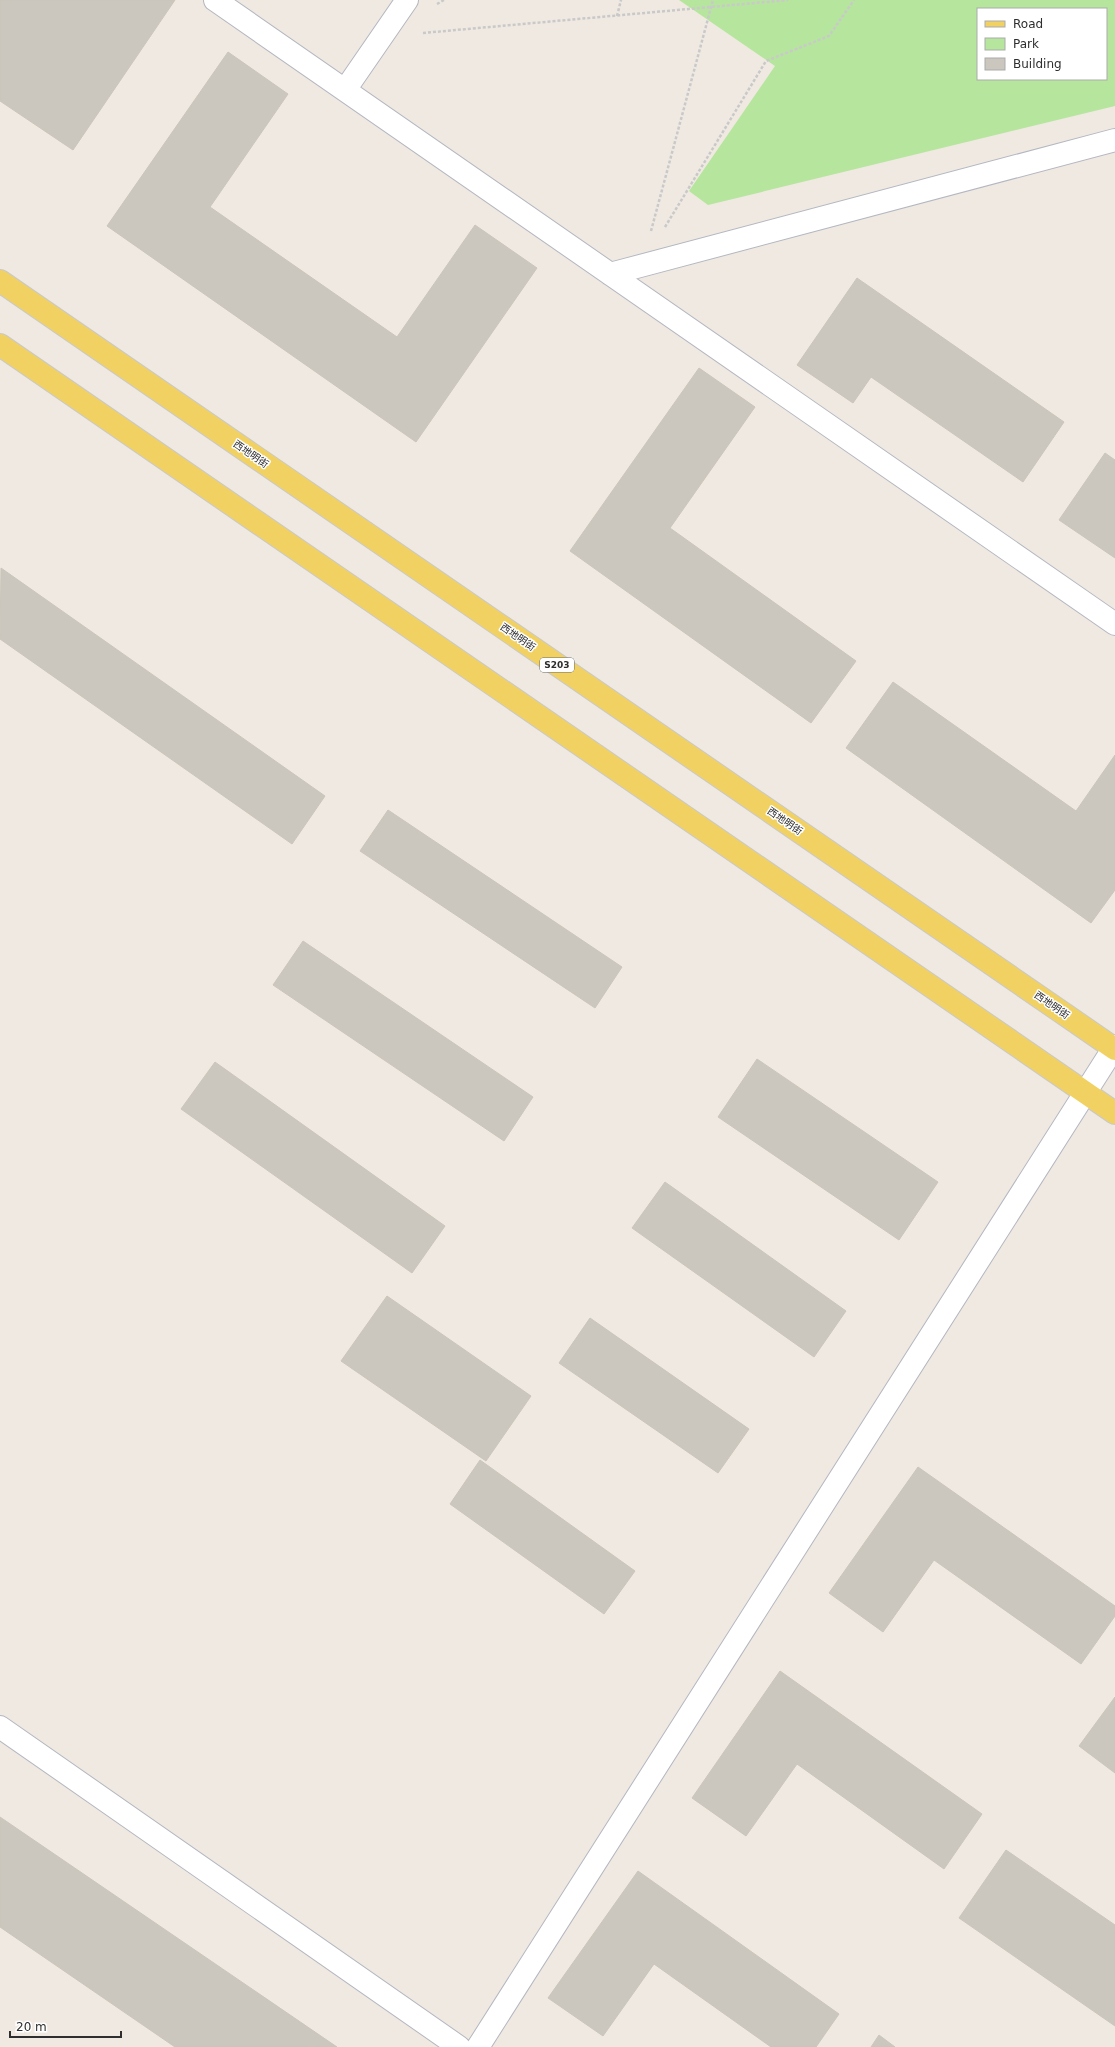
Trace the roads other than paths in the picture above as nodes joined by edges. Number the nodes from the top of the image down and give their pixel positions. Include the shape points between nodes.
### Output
1 (215, 0) edge
2 (407, 0) edge
3 (345, 90) junction
4 (1115, 140) edge
5 (610, 274) junction
6 (0, 281) edge
7 (0, 345) edge
8 (1115, 624) edge
9 (1115, 1047) edge
10 (1115, 1113) edge
11 (0, 1727) edge
12 (459, 2047) edge
13 (478, 2047) edge

1 - 3 street
2 - 3 street
3 - 5 street
4 - 5 street
5 - 8 street
6 - 9 main road, 西地明街 / S203
7 - 10 main road
9 - 13 street
11 - 12 street

